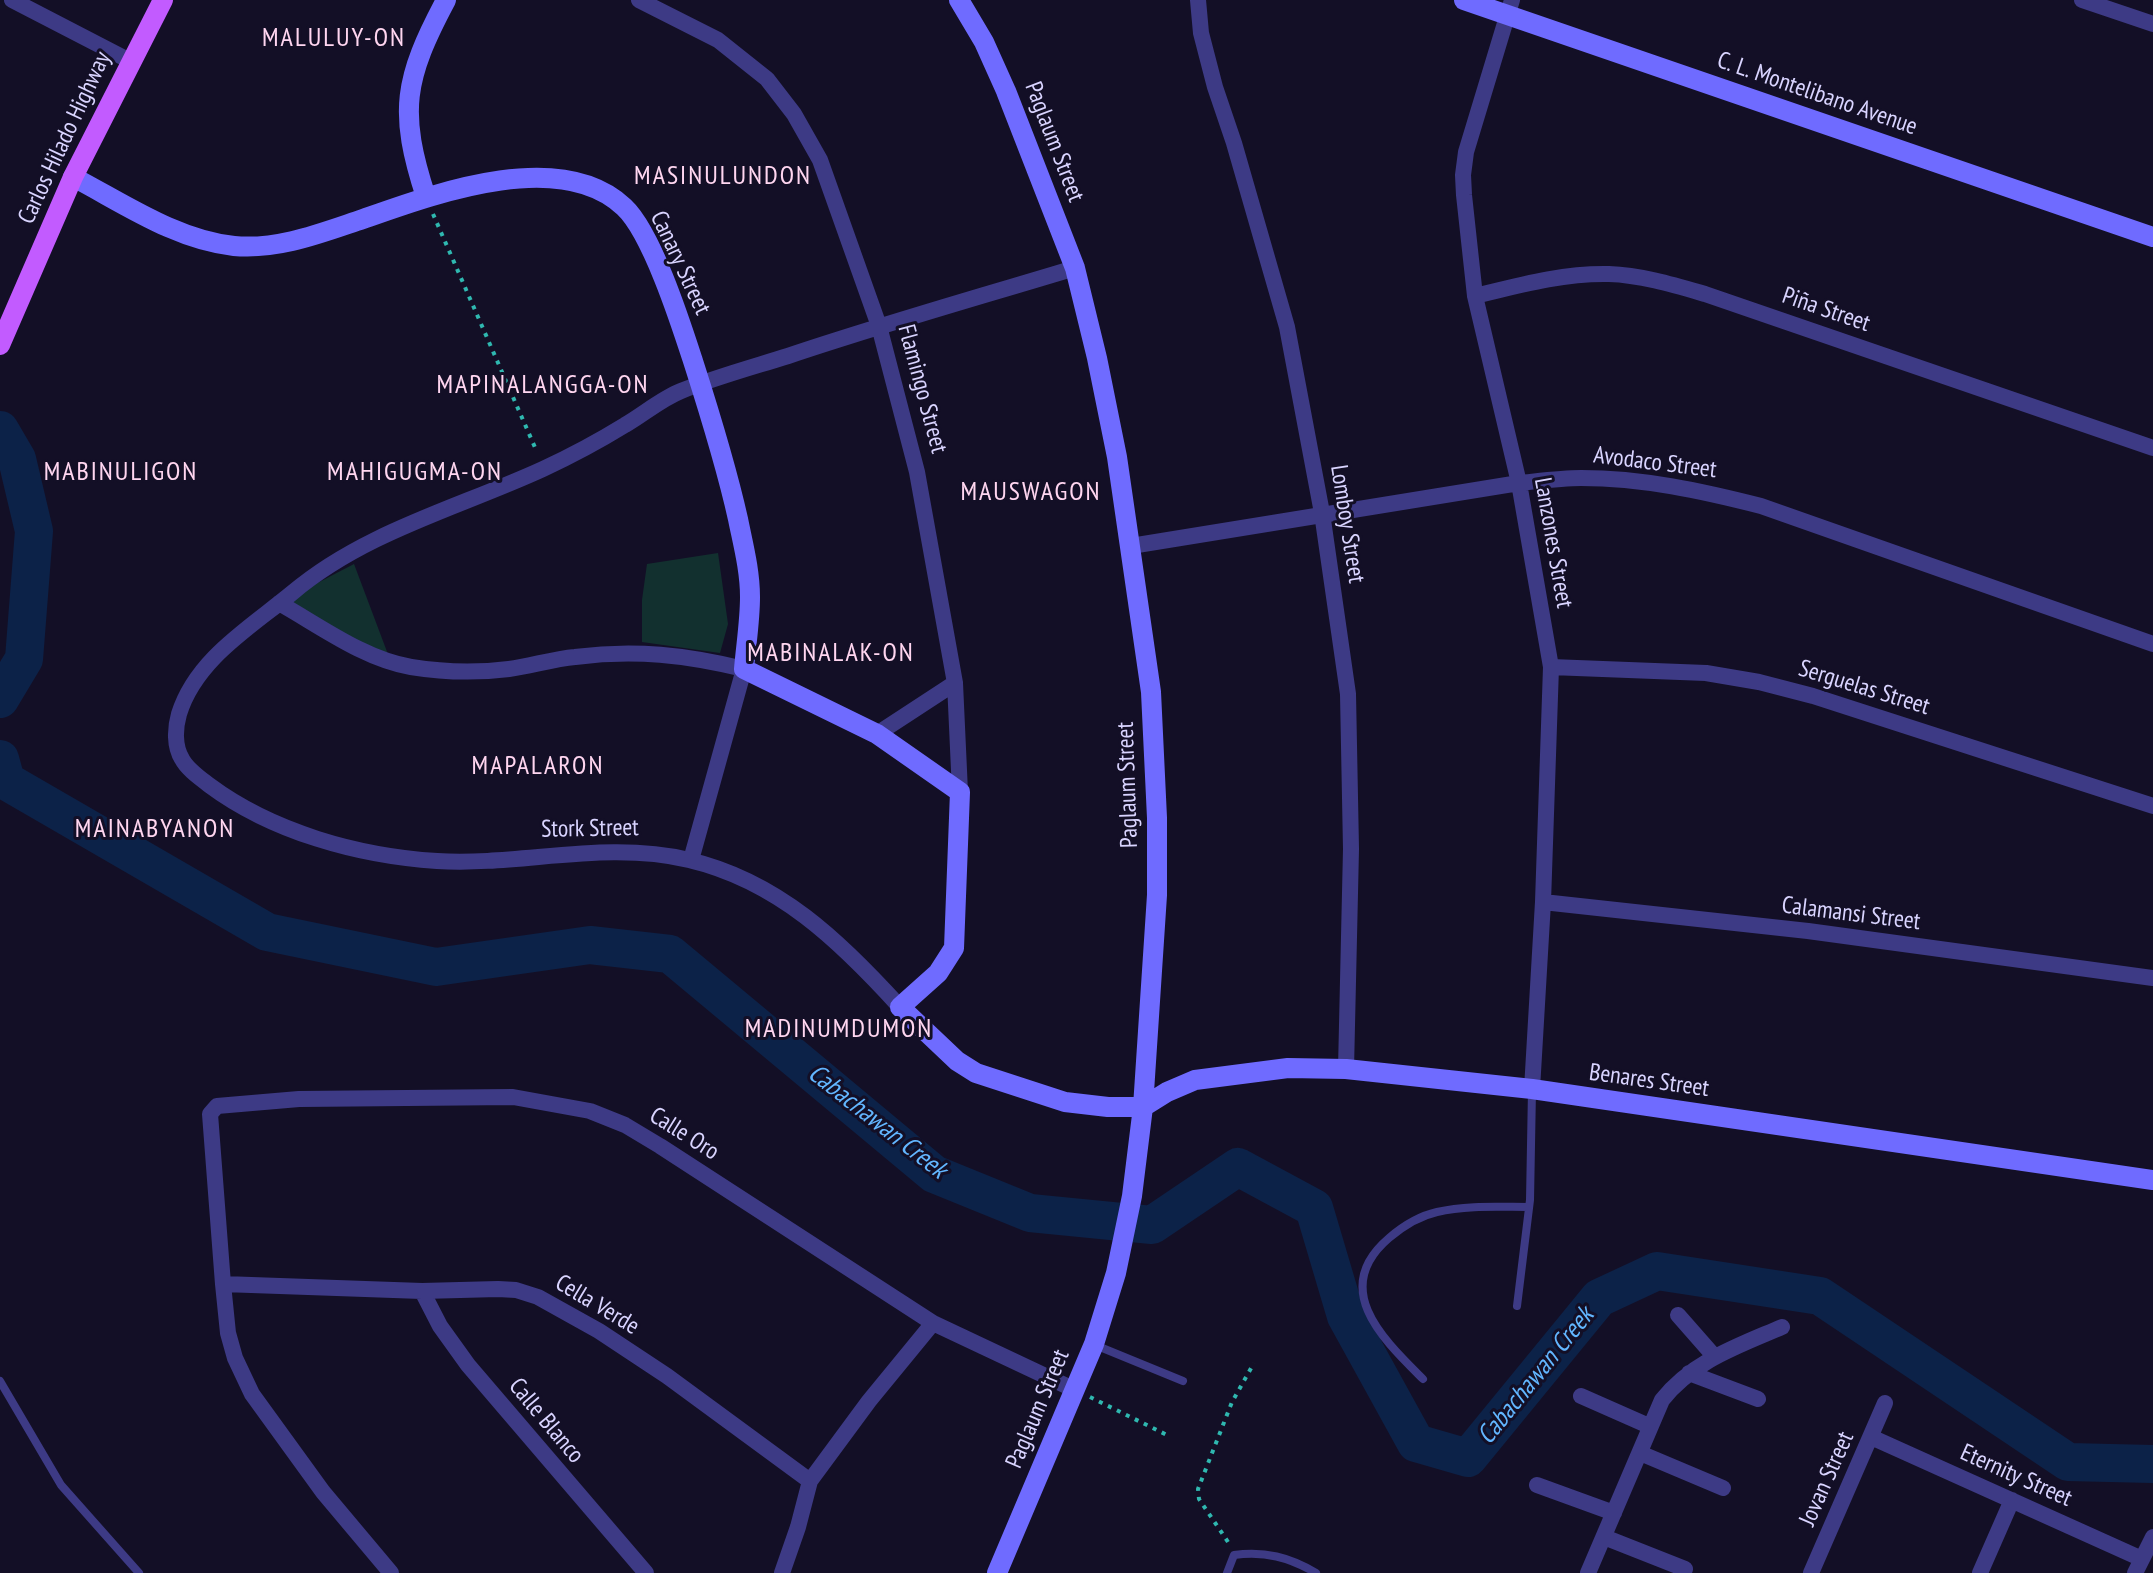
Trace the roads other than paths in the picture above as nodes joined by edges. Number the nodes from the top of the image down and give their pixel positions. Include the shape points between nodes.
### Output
1 (12, 0) edge
2 (163, 0) edge
3 (446, 0) edge
4 (639, 0) edge
5 (959, 0) edge
6 (1198, 0) edge
7 (1464, 0) edge
8 (2082, 0) edge
9 (1509, 8) edge
10 (2153, 24) edge
11 (130, 61) junction
12 (73, 177) junction
13 (426, 197) junction
14 (2153, 237) edge
15 (1075, 268) junction
16 (1475, 296) junction
17 (879, 326) junction
18 (4, 336) edge
19 (700, 384) junction
20 (2153, 448) edge
21 (1519, 483) junction
22 (1322, 513) junction
23 (1131, 546) junction
24 (279, 603) junction
25 (2153, 644) edge
26 (1551, 667) junction
27 (744, 669) junction
28 (955, 683) junction
29 (877, 734) junction
30 (960, 792) junction
31 (2153, 806) edge
32 (691, 860) junction
33 (1543, 902) junction
34 (2153, 978) edge
35 (900, 1007) junction
36 (1346, 1069) junction
37 (1532, 1089) junction
38 (1143, 1107) junction
39 (2153, 1180) edge
40 (1528, 1207) junction
41 (223, 1284) junction
42 (422, 1291) junction
43 (1517, 1306) dead end
44 (1678, 1315) dead end
45 (933, 1323) junction
46 (1782, 1327) dead end
47 (1094, 1344) junction
48 (1714, 1356) junction
49 (1689, 1373) junction
50 (1423, 1379) dead end
51 (0, 1381) edge
52 (1183, 1381) dead end
53 (1073, 1389) junction
54 (1581, 1396) dead end
55 (1758, 1399) dead end
56 (1885, 1403) dead end
57 (1649, 1426) junction
58 (1871, 1437) junction
59 (1640, 1453) junction
60 (810, 1481) junction
61 (1537, 1485) dead end
62 (1723, 1488) dead end
63 (2012, 1500) junction
64 (1614, 1513) junction
65 (1604, 1537) junction
66 (2153, 1537) edge
67 (2138, 1566) edge
68 (1685, 1569) dead end
69 (139, 1573) edge
70 (391, 1573) edge
71 (646, 1573) edge
72 (782, 1573) edge
73 (997, 1573) edge
74 (1227, 1573) edge
75 (1316, 1573) edge
76 (1588, 1573) edge
77 (1811, 1573) edge
78 (1980, 1573) edge

1 - 11 street
2 - 11 main road, Carlos Hilado Highway
3 - 13 street via 426,37 409,91 408,134
4 - 17 street, Flamingo Street via 718,40 767,79 794,114 820,160
5 - 15 street, Paglaum Street via 1006,91
6 - 22 street, Lomboy Street via 1215,87 1287,327
7 - 9 street, C. L. Montelibano Avenue
8 - 10 street
9 - 14 street, C. L. Montelibano Avenue
9 - 16 street, Lanzones Street via 1463,175
11 - 12 main road, Carlos Hilado Highway
12 - 13 street, Canary Street via 164,225 200,240 235,246 303,239
12 - 18 main road, Carlos Hilado Highway
13 - 19 street, Canary Street via 540,178 585,185 624,207 660,272
15 - 17 street, Stork Street
15 - 23 street, Paglaum Street
16 - 20 street, Piña Street via 1568,275 1658,281
16 - 21 street, Lanzones Street
17 - 19 street, Stork Street
17 - 28 street, Flamingo Street via 917,472
19 - 24 street, Stork Street via 544,468 365,544
19 - 27 street, Canary Street via 747,559
21 - 22 street, Avodaco Street
21 - 25 street, Avodaco Street via 1636,480 1708,492
21 - 26 street, Lanzones Street
22 - 23 street, Avodaco Street
22 - 36 street, Lomboy Street via 1348,694
23 - 38 street, Paglaum Street via 1151,692 1157,818
24 - 27 street via 359,648 409,667 508,669 639,652
24 - 32 street, Stork Street via 242,630 204,670 178,718 176,743 182,761 226,798 294,831 405,859 475,862 628,851
26 - 31 street, Serguelas Street via 1706,673 1759,682
26 - 33 street, Lanzones Street
27 - 29 street
27 - 32 street, Canary Street
28 - 29 street
28 - 30 street, Flamingo Street
29 - 30 street
30 - 35 street, Flamingo Street via 954,948 938,973
32 - 35 street, Stork Street via 788,902 853,955
33 - 34 street, Calamansi Street
33 - 37 street, Lanzones Street
35 - 38 street, Stork Street via 976,1073 1065,1102
36 - 37 street, Benares Street
36 - 38 street, Benares Street via 1288,1068 1195,1080
37 - 39 street, Benares Street
37 - 40 lane
38 - 47 street, Paglaum Street via 1132,1196
40 - 43 lane
40 - 50 lane via 1436,1212 1400,1229 1372,1253 1363,1281 1371,1319 1382,1339
41 - 42 street, Cella Verde
41 - 45 street, Calle Oro via 210,1114 217,1106 299,1099 513,1097 590,1111 625,1125
41 - 70 street via 228,1333 252,1394 323,1492
42 - 60 street, Cella Verde via 498,1289 538,1297 667,1376
42 - 71 street, Calle Blanco via 468,1365
44 - 48 street
45 - 53 street, Calle Oro
45 - 60 street
46 - 48 street
47 - 52 lane
47 - 53 street, Paglaum Street
48 - 49 street
49 - 55 street
49 - 57 street via 1662,1400
51 - 69 lane via 61,1485
53 - 73 street, Paglaum Street
54 - 57 street
56 - 58 street, Jovan Street
57 - 59 street
58 - 63 street, Eternity Street
58 - 77 street, Jovan Street
59 - 62 street
59 - 64 street
60 - 72 street
61 - 64 street
63 - 67 street, Eternity Street
63 - 78 street
64 - 65 street
65 - 68 street
65 - 76 street
66 - 67 street
74 - 75 lane via 1234,1555 1253,1552 1279,1556

